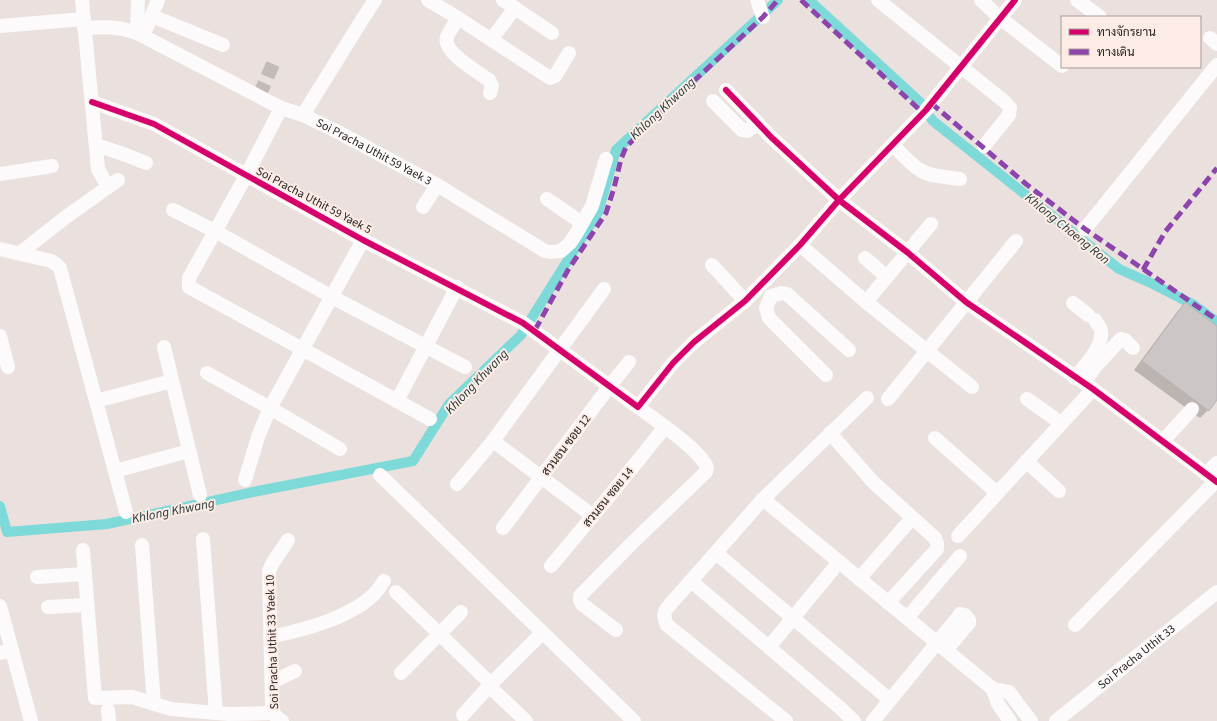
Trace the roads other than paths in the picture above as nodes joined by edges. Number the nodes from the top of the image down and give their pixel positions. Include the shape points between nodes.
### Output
1 (82, 0) edge
2 (138, 0) edge
3 (158, 0) edge
4 (375, 0) edge
5 (428, 0) edge
6 (503, 0) edge
7 (981, 0) edge
8 (1015, 0) edge
9 (1078, 0) edge
10 (885, 2) edge
11 (515, 8) junction
12 (152, 16) junction
13 (1099, 16) edge
14 (458, 18) junction
15 (1000, 18) junction
16 (84, 23) junction
17 (0, 26) edge
18 (552, 33) dead end
19 (140, 35) junction
20 (491, 40) junction
21 (223, 45) dead end
22 (569, 53) dead end
23 (1061, 65) edge
24 (1217, 65) edge
25 (962, 66) junction
26 (726, 90) dead end
27 (490, 92) dead end
28 (713, 101) dead end
29 (92, 102) junction
30 (281, 108) junction
31 (303, 115) junction
32 (758, 123) junction
33 (96, 145) junction
34 (893, 145) junction
35 (984, 146) dead end
36 (606, 159) dead end
37 (146, 164) dead end
38 (52, 166) dead end
39 (0, 174) edge
40 (246, 176) junction
41 (960, 179) dead end
42 (437, 185) junction
43 (547, 199) dead end
44 (839, 200) junction
45 (423, 207) dead end
46 (173, 210) dead end
47 (582, 223) junction
48 (931, 224) dead end
49 (1085, 229) dead end
50 (215, 231) junction
51 (363, 240) junction
52 (1016, 241) dead end
53 (800, 246) junction
54 (0, 249) edge
55 (907, 252) junction
56 (20, 253) junction
57 (865, 258) dead end
58 (712, 265) dead end
59 (887, 277) junction
60 (761, 284) junction
61 (457, 287) junction
62 (604, 289) dead end
63 (771, 296) junction
64 (332, 297) junction
65 (744, 301) junction
66 (866, 302) junction
67 (966, 302) junction
68 (1073, 303) dead end
69 (0, 336) edge
70 (425, 346) junction
71 (164, 347) dead end
72 (1133, 348) dead end
73 (303, 349) junction
74 (560, 349) junction
75 (849, 350) dead end
76 (926, 351) junction
77 (629, 362) dead end
78 (8, 367) dead end
79 (465, 367) dead end
80 (207, 373) dead end
81 (826, 375) dead end
82 (172, 381) junction
83 (1084, 383) junction
84 (609, 387) junction
85 (972, 387) dead end
86 (867, 398) dead end
87 (888, 399) dead end
88 (1027, 399) dead end
89 (96, 401) junction
90 (397, 401) junction
91 (638, 407) junction
92 (270, 408) junction
93 (1192, 408) dead end
94 (430, 419) dead end
95 (1061, 424) junction
96 (665, 427) junction
97 (830, 433) junction
98 (935, 438) dead end
99 (493, 440) junction
100 (1163, 442) junction
101 (340, 449) dead end
102 (189, 451) junction
103 (1026, 461) junction
104 (1217, 463) edge
105 (115, 471) junction
106 (380, 475) dead end
107 (541, 478) junction
108 (1213, 479) edge
109 (245, 480) dead end
110 (456, 484) dead end
111 (1059, 491) dead end
112 (997, 493) junction
113 (200, 495) dead end
114 (763, 499) junction
115 (126, 512) dead end
116 (592, 516) junction
117 (912, 518) junction
118 (503, 528) dead end
119 (958, 536) dead end
120 (203, 539) dead end
121 (288, 540) dead end
122 (142, 546) dead end
123 (83, 550) dead end
124 (716, 553) junction
125 (960, 556) dead end
126 (839, 562) junction
127 (551, 566) dead end
128 (85, 574) junction
129 (37, 577) dead end
130 (859, 579) junction
131 (384, 581) dead end
132 (691, 581) junction
133 (396, 592) dead end
134 (1217, 592) edge
135 (888, 603) junction
136 (87, 605) junction
137 (0, 606) edge
138 (48, 607) dead end
139 (461, 612) dead end
140 (907, 618) junction
141 (794, 619) junction
142 (1075, 625) dead end
143 (616, 630) dead end
144 (542, 633) junction
145 (440, 634) junction
146 (270, 637) junction
147 (942, 646) junction
148 (769, 647) junction
149 (6, 652) edge
150 (295, 671) dead end
151 (401, 673) dead end
152 (272, 682) junction
153 (490, 685) junction
154 (993, 689) junction
155 (890, 700) junction
156 (154, 704) junction
157 (216, 713) junction
158 (463, 715) dead end
159 (278, 717) edge
160 (31, 721) edge
161 (526, 721) edge
162 (634, 721) edge
163 (786, 721) edge
164 (854, 721) edge
165 (873, 721) edge
166 (1010, 721) edge
167 (1031, 721) edge
168 (1056, 721) edge

1 - 16 street
2 - 19 street
3 - 12 street
4 - 31 street
5 - 14 street
6 - 11 street
7 - 15 street
8 - 15 street
9 - 13 street
10 - 25 street
11 - 18 street
11 - 20 street
12 - 19 street
12 - 21 street
14 - 20 street
14 - 27 street via 446,38 447,45 452,53 489,80 492,86
15 - 23 street
15 - 25 street
16 - 17 street, Soi Pracha Uthit 59 Yaek 3
16 - 19 street, Soi Pracha Uthit 59 Yaek 3 via 124,28
16 - 29 street
19 - 30 street, Soi Pracha Uthit 59 Yaek 3
20 - 22 street via 550,78 555,76
24 - 49 street
25 - 34 street
25 - 35 street via 1010,108 1009,115
26 - 32 street
28 - 32 street via 742,130 747,131
29 - 33 street
29 - 40 street, Soi Pracha Uthit 59 Yaek 5 via 154,124
30 - 31 street, Soi Pracha Uthit 59 Yaek 3
30 - 40 street
31 - 42 street, Soi Pracha Uthit 59 Yaek 3
32 - 44 street
33 - 37 street
33 - 56 street via 98,169 113,183
34 - 41 street via 921,171
34 - 44 street
36 - 47 street, Soi Pracha Uthit 59 Yaek 3 via 592,206
38 - 39 street
40 - 50 street
40 - 51 street, Soi Pracha Uthit 59 Yaek 5
42 - 45 street
42 - 47 street, Soi Pracha Uthit 59 Yaek 3 via 550,252 561,251 570,243
43 - 47 street
44 - 53 street
44 - 55 street
46 - 50 street
48 - 55 street
50 - 64 street
50 - 73 street via 189,278 189,286
51 - 61 street, Soi Pracha Uthit 59 Yaek 5
51 - 64 street
52 - 67 street
53 - 60 street
53 - 66 street
54 - 56 street
55 - 59 street
55 - 67 street
56 - 89 street via 51,261 60,268
57 - 59 street
58 - 65 street
59 - 66 street
60 - 63 street
60 - 65 street
61 - 70 street
61 - 74 street, Soi Pracha Uthit 59 Yaek 5 via 527,325
62 - 74 street
63 - 75 street via 787,294
63 - 81 street via 766,308 769,318
64 - 70 street
64 - 73 street
65 - 91 street via 694,342 673,363
66 - 76 street
67 - 76 street
67 - 83 street
68 - 83 street via 1101,329 1102,339
69 - 78 street
70 - 79 street
70 - 90 street
71 - 82 street
72 - 83 street via 1125,340 1118,342
73 - 90 street
73 - 92 street
74 - 84 street, Soi Pracha Uthit 59 Yaek 5
74 - 99 street
76 - 85 street
76 - 87 street
77 - 84 street, สวนธน ซอย 12
80 - 92 street
82 - 89 street
82 - 102 street
83 - 95 street
83 - 100 street
84 - 91 street, Soi Pracha Uthit 59 Yaek 5
84 - 107 street, สวนธน ซอย 12
86 - 97 street
88 - 95 street
89 - 105 street
90 - 94 street
91 - 96 street, Soi Pracha Uthit 59 Yaek 5
92 - 101 street
92 - 109 street
93 - 100 street
95 - 103 street
96 - 116 street, สวนธน ซอย 14
96 - 143 street, Soi Pracha Uthit 59 Yaek 5 via 682,439 704,461 707,470 580,596 582,604
97 - 114 street
97 - 117 street via 873,482
98 - 112 street
99 - 107 street
99 - 110 street
100 - 108 street
102 - 105 street
102 - 113 street
103 - 111 street
103 - 112 street
104 - 108 street
105 - 115 street
106 - 144 street
107 - 116 street
107 - 118 street, สวนธน ซอย 12
108 - 142 street
112 - 119 street
114 - 124 street
114 - 126 street
116 - 127 street, สวนธน ซอย 14
117 - 130 street
117 - 135 street via 935,538 937,549
120 - 157 street
121 - 146 street, Soi Pracha Uthit 33 Yaek 10 via 269,571
122 - 156 street
123 - 128 street
124 - 132 street
124 - 141 street
125 - 140 street
126 - 130 street
126 - 141 street
128 - 129 street
128 - 136 street
130 - 135 street
131 - 146 street via 372,596 352,609 322,623
132 - 148 street
132 - 163 street via 664,613 667,625
133 - 145 street
134 - 168 street, Soi Pracha Uthit 33
135 - 140 street
136 - 138 street
136 - 156 street via 95,698 132,697
137 - 149 street
139 - 145 street
140 - 147 street
141 - 148 street
141 - 155 street
144 - 153 street
144 - 162 street
145 - 151 street
145 - 153 street
146 - 152 street, Soi Pracha Uthit 33 Yaek 10
147 - 154 street
147 - 155 street
148 - 164 street
149 - 160 street
150 - 152 street
152 - 159 street, Soi Pracha Uthit 33 Yaek 10
153 - 158 street
153 - 161 street
154 - 166 street via 998,704
154 - 167 street via 1009,692
155 - 165 street
156 - 157 street via 171,709
157 - 159 street

